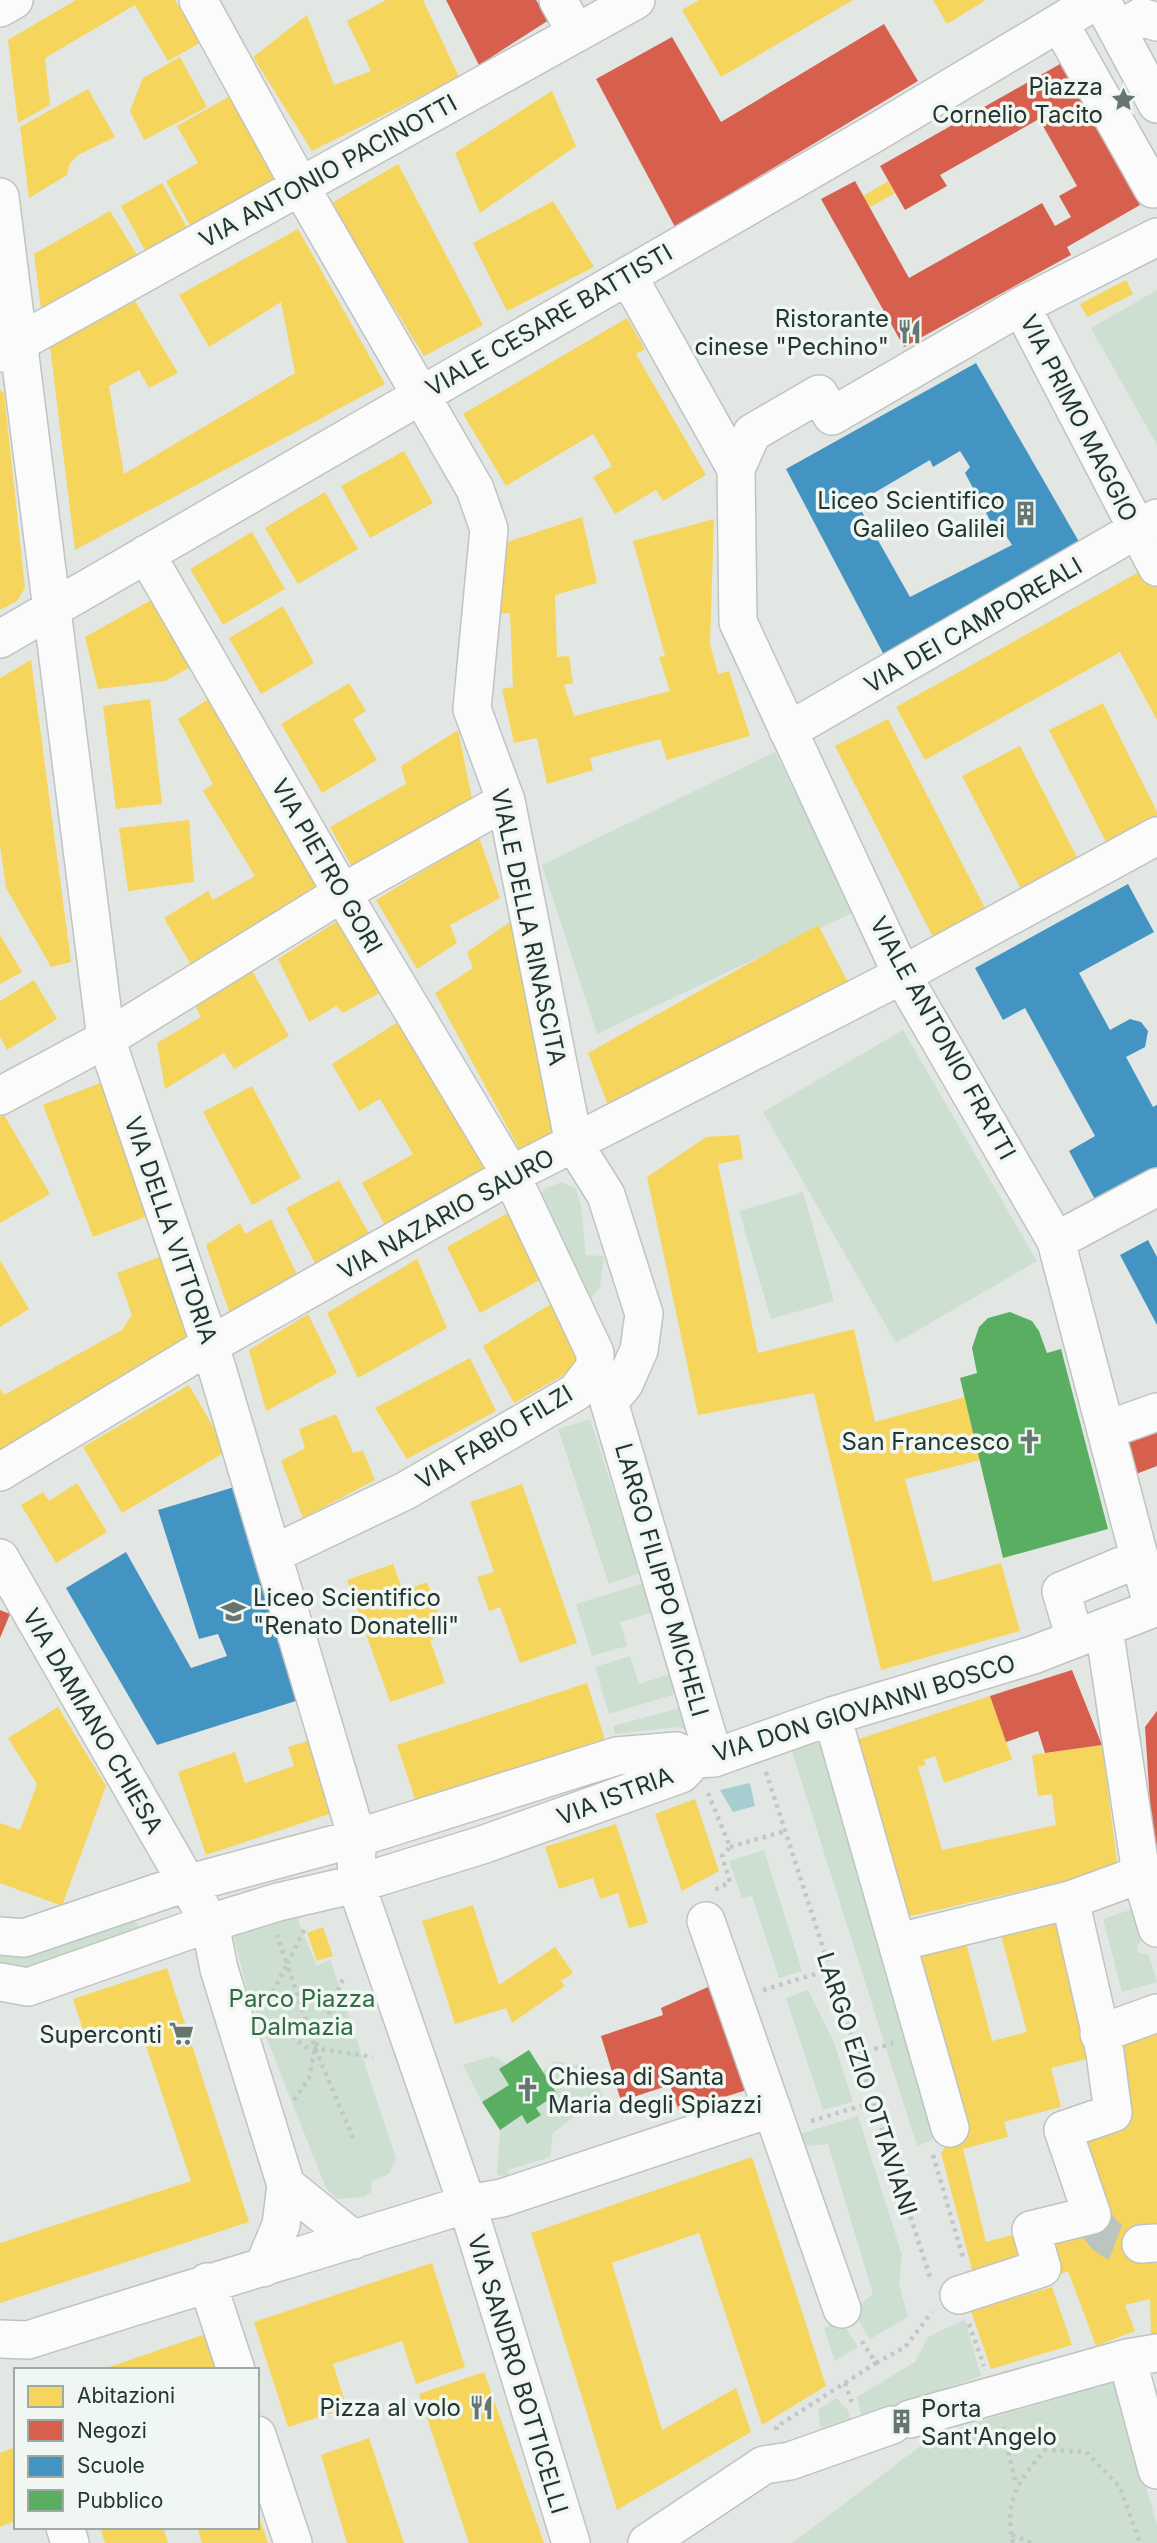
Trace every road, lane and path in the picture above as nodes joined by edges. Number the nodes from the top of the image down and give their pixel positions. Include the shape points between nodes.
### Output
1 (14, 0) edge
2 (198, 0) edge
3 (558, 0) edge
4 (636, 0) edge
5 (0, 8) edge
6 (1105, 10) edge
7 (1157, 22) edge
8 (1060, 24) junction
9 (576, 33) junction
10 (1157, 104) edge
11 (300, 186) junction
12 (1153, 189) dead end
13 (0, 197) edge
14 (1157, 237) edge
15 (628, 276) junction
16 (1021, 306) junction
17 (10, 347) edge
18 (422, 393) junction
19 (818, 412) dead end
20 (736, 469) junction
21 (1147, 524) edge
22 (146, 554) junction
23 (1157, 567) edge
24 (54, 608) junction
25 (0, 639) edge
26 (788, 731) junction
27 (506, 801) junction
28 (1157, 836) edge
29 (342, 893) junction
30 (902, 975) junction
31 (106, 1039) junction
32 (0, 1096) edge
33 (574, 1144) junction
34 (511, 1175) junction
35 (1157, 1187) edge
36 (1056, 1241) junction
37 (211, 1345) junction
38 (595, 1367) junction
39 (609, 1402) junction
40 (1157, 1412) edge
41 (1107, 1430) junction
42 (0, 1472) edge
43 (273, 1554) junction
44 (0, 1558) edge
45 (1140, 1558) junction
46 (1155, 1608) edge
47 (1089, 1633) junction
48 (832, 1716) junction
49 (705, 1769) junction
50 (756, 1773) dead end
51 (785, 1831) junction
52 (357, 1838) junction
53 (730, 1847) junction
54 (1149, 1874) edge
55 (185, 1884) junction
56 (356, 1884) junction
57 (1070, 1900) junction
58 (709, 1907) joint
59 (210, 1923) junction
60 (309, 1923) dead end
61 (1157, 1928) edge
62 (277, 1934) dead end
63 (0, 1936) edge
64 (899, 1942) junction
65 (287, 1964) junction
66 (830, 1970) junction
67 (344, 1976) dead end
68 (0, 1982) edge
69 (781, 1984) dead end
70 (1157, 2013) edge
71 (1099, 2035) junction
72 (315, 2048) junction
73 (373, 2057) dead end
74 (294, 2101) dead end
75 (874, 2102) junction
76 (775, 2119) junction
77 (950, 2129) joint
78 (353, 2138) dead end
79 (286, 2185) junction
80 (467, 2204) junction
81 (354, 2240) junction
82 (263, 2268) junction
83 (207, 2282) junction
84 (957, 2295) junction
85 (842, 2309) joint
86 (9, 2350) edge
87 (1142, 2356) edge
88 (876, 2364) junction
89 (235, 2368) edge
90 (995, 2395) junction
91 (259, 2441) edge
92 (790, 2461) junction
93 (1157, 2470) edge
94 (1016, 2485) junction
95 (1012, 2535) junction
96 (293, 2543) edge
97 (571, 2543) edge
98 (647, 2543) edge
99 (1013, 2543) edge
100 (1032, 2543) edge
101 (1140, 2543) edge

1 - 5 street
2 - 11 street, VIALE DELLA RINASCITA
3 - 9 street
4 - 9 street, VIA ANTONIO PACINOTTI
6 - 7 street, VIALE CESARE BATTISTI
6 - 8 street, VIALE CESARE BATTISTI
6 - 10 street
8 - 12 street
8 - 15 street, VIALE CESARE BATTISTI
9 - 11 street, VIA ANTONIO PACINOTTI
11 - 17 street, VIA ANTONIO PACINOTTI
11 - 18 street, VIALE DELLA RINASCITA
13 - 17 street, VIA DELLA VITTORIA
14 - 16 street
15 - 18 street, VIALE CESARE BATTISTI
15 - 20 street
16 - 20 street via 832,416 819,394 752,433
16 - 21 street, VIA PRIMO MAGGIO
17 - 24 street, VIA DELLA VITTORIA
18 - 22 street, VIALE CESARE BATTISTI
18 - 27 street, VIALE DELLA RINASCITA via 475,489 489,529 472,709
19 - 20 street via 765,443
20 - 26 street, VIALE ANTONIO FRATTI via 737,622
21 - 23 street, VIA PRIMO MAGGIO
21 - 26 street, VIA DEI CAMPOREALI
22 - 24 street, VIALE CESARE BATTISTI
22 - 29 street, VIA PIETRO GORI
24 - 25 street, VIALE CESARE BATTISTI
24 - 31 street, VIA DELLA VITTORIA
26 - 30 street, VIALE ANTONIO FRATTI
27 - 29 street
27 - 33 street, VIALE DELLA RINASCITA
28 - 30 street, VIA NAZARIO SAURO
29 - 31 street
29 - 34 street, VIA PIETRO GORI
30 - 33 street, VIA NAZARIO SAURO
30 - 36 street, VIALE ANTONIO FRATTI
31 - 32 street
31 - 37 street, VIA DELLA VITTORIA
33 - 34 street, VIA NAZARIO SAURO
33 - 39 street via 606,1195 644,1314 639,1350 624,1384
34 - 37 street, VIA NAZARIO SAURO
34 - 38 street, VIA FABIO FILZI via 595,1353
35 - 36 street
36 - 41 street, VIALE ANTONIO FRATTI
37 - 42 street, VIA NAZARIO SAURO
37 - 43 street, VIA DELLA VITTORIA
38 - 39 street, LARGO FILIPPO MICHELI
38 - 43 street, VIA FABIO FILZI via 576,1392 405,1490
39 - 49 street, LARGO FILIPPO MICHELI
40 - 41 street
41 - 45 street, VIALE ANTONIO FRATTI
43 - 52 street, VIA DELLA VITTORIA
44 - 55 street, VIA DAMIANO CHIESA
45 - 46 street, VIALE ANTONIO FRATTI
45 - 47 street via 1061,1591
46 - 47 street, VIA DON GIOVANNI BOSCO
47 - 48 street, VIA DON GIOVANNI BOSCO via 1033,1655
47 - 54 street via 1122,1741
48 - 49 street, VIA DON GIOVANNI BOSCO
48 - 64 street
49 - 52 street, VIA ISTRIA via 676,1751 617,1756
49 - 53 path
49 - 56 street, VIA ISTRIA
50 - 51 path, LARGO EZIO OTTAVIANI via 765,1770
51 - 53 path
51 - 66 path, LARGO EZIO OTTAVIANI
52 - 55 street, VIA ISTRIA
52 - 56 street, VIA DELLA VITTORIA
53 - 58 path via 722,1856 730,1882
54 - 57 street
54 - 61 street
55 - 59 street, VIA DAMIANO CHIESA
55 - 63 street, VIA ISTRIA via 24,1938
56 - 59 street, VIA ISTRIA
56 - 80 street, VIA SANDRO BOTTICELLI
57 - 64 street
57 - 71 street
58 - 76 street
59 - 68 street, VIA ISTRIA via 28,1987
59 - 79 street via 219,1969
60 - 65 path
62 - 65 path
64 - 77 street
65 - 72 path
65 - 72 path via 261,2013 306,2047
66 - 69 path
66 - 75 path, LARGO EZIO OTTAVIANI
67 - 72 path
70 - 71 street
71 - 84 street via 1114,2113 1063,2130 1092,2215 1031,2230 1042,2268
72 - 73 path
72 - 74 path via 309,2078
72 - 78 path
75 - 76 path
75 - 84 path, LARGO EZIO OTTAVIANI
76 - 80 street
76 - 85 street
77 - 84 path via 932,2153
79 - 81 street
79 - 82 street via 281,2225
80 - 81 street
80 - 97 street, VIA SANDRO BOTTICELLI
81 - 82 street
82 - 83 street
83 - 86 street
83 - 89 street
84 - 88 path via 905,2347
84 - 90 path, LARGO EZIO OTTAVIANI
85 - 88 path
87 - 90 street
87 - 93 street
88 - 92 path via 776,2427
90 - 92 street
90 - 94 path, LARGO EZIO OTTAVIANI
91 - 96 street
92 - 98 street via 764,2465
94 - 95 path via 1008,2521
94 - 101 path via 1045,2451 1086,2452 1120,2487
95 - 99 path
95 - 100 path

